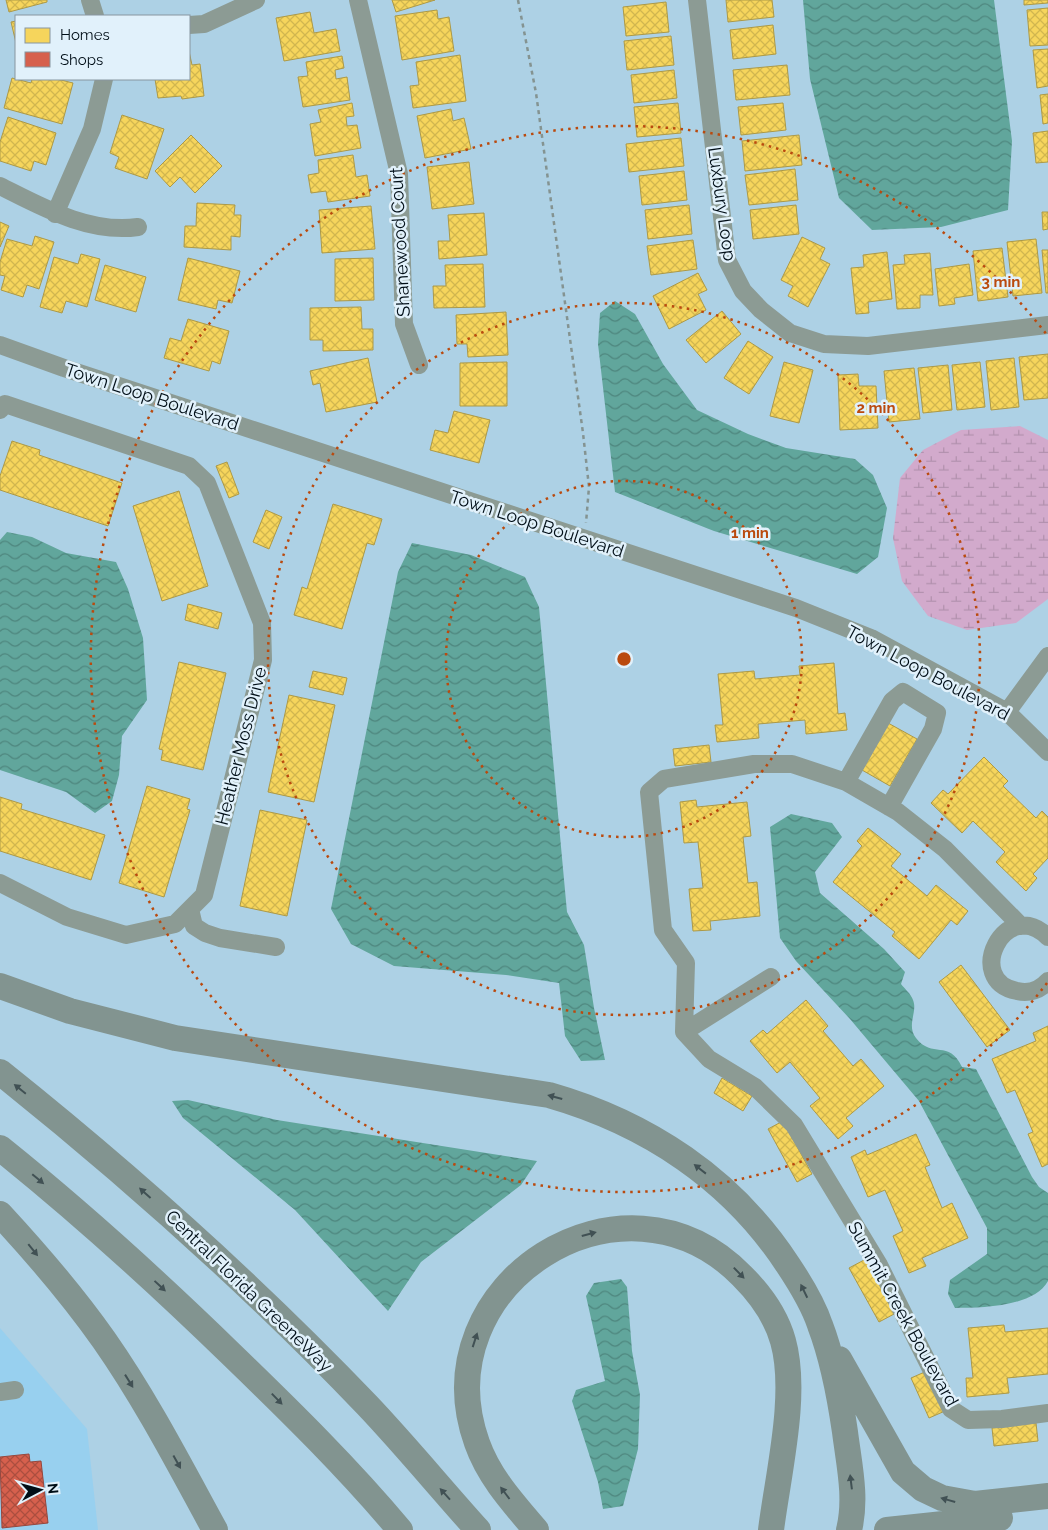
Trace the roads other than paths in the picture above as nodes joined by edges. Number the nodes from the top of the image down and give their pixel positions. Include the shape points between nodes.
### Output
1 (90, 0) edge
2 (256, 0) edge
3 (358, 0) edge
4 (697, 0) edge
5 (95, 15) edge
6 (190, 25) edge
7 (104, 80) edge
8 (0, 186) edge
9 (55, 214) junction
10 (138, 227) dead end
11 (1048, 326) edge
12 (0, 345) edge
13 (419, 365) dead end
14 (0, 410) edge
15 (1048, 656) edge
16 (1007, 712) junction
17 (1048, 752) edge
18 (846, 782) junction
19 (889, 807) junction
20 (0, 883) edge
21 (190, 909) junction
22 (1021, 926) junction
23 (1048, 937) edge
24 (276, 946) dead end
25 (771, 977) dead end
26 (1048, 981) edge
27 (0, 986) edge
28 (684, 1032) junction
29 (0, 1072) edge
30 (0, 1148) edge
31 (0, 1214) edge
32 (820, 1325) junction
33 (1048, 1413) edge
34 (1048, 1496) edge
35 (1048, 1513) edge
36 (211, 1526) edge
37 (400, 1530) edge
38 (478, 1530) edge
39 (536, 1530) edge
40 (771, 1530) edge
41 (849, 1530) edge
42 (886, 1530) edge

1 - 5 street
2 - 6 street via 204,24
3 - 13 street, Shanewood Court via 399,174 404,324
4 - 11 street, Luxbury Loop via 727,260 743,291 761,310 790,333 833,345 868,346
7 - 9 street via 92,129
8 - 9 street
9 - 10 street via 117,230
12 - 16 street, Town Loop Boulevard via 796,608 871,638
14 - 21 street, Heather Moss Drive via 5,404 189,466 207,483 262,623 263,660 204,895
15 - 16 street
16 - 17 street, Town Loop Boulevard
18 - 19 street
18 - 19 street via 897,695 903,692 911,696 936,714 934,729
18 - 28 street via 792,764 754,764 664,779 649,792 663,930 686,963
19 - 22 street via 945,849
20 - 21 street, Heather Moss Drive via 68,917 126,935 175,924
21 - 24 street via 194,926 205,933
22 - 23 street via 1039,930
22 - 26 street via 1001,935 994,944 991,955 996,976 1003,985 1023,992 1034,991
25 - 28 street
32 -> 27 highway via 798,1280 775,1244 724,1188 672,1149 586,1106 517,1090 174,1038 70,1011
28 - 33 street, Summit Creek Boulevard via 709,1059 755,1087 794,1125 879,1264 951,1409 968,1420
38 -> 29 highway, Central Florida GreeneWay via 368,1406 252,1292 127,1177
30 -> 37 highway via 95,1228 212,1335 326,1448
31 -> 36 highway via 104,1340 154,1419
34 -> 32 highway via 975,1504 942,1498 923,1489 903,1472
41 -> 32 highway via 853,1514 852,1491 841,1406
35 - 42 highway
39 -> 40 highway via 504,1493 477,1444 468,1400 470,1356 480,1326 495,1299 519,1272 542,1254 567,1241 593,1232 622,1228 648,1229 707,1249 733,1266 774,1317 783,1340 790,1389

